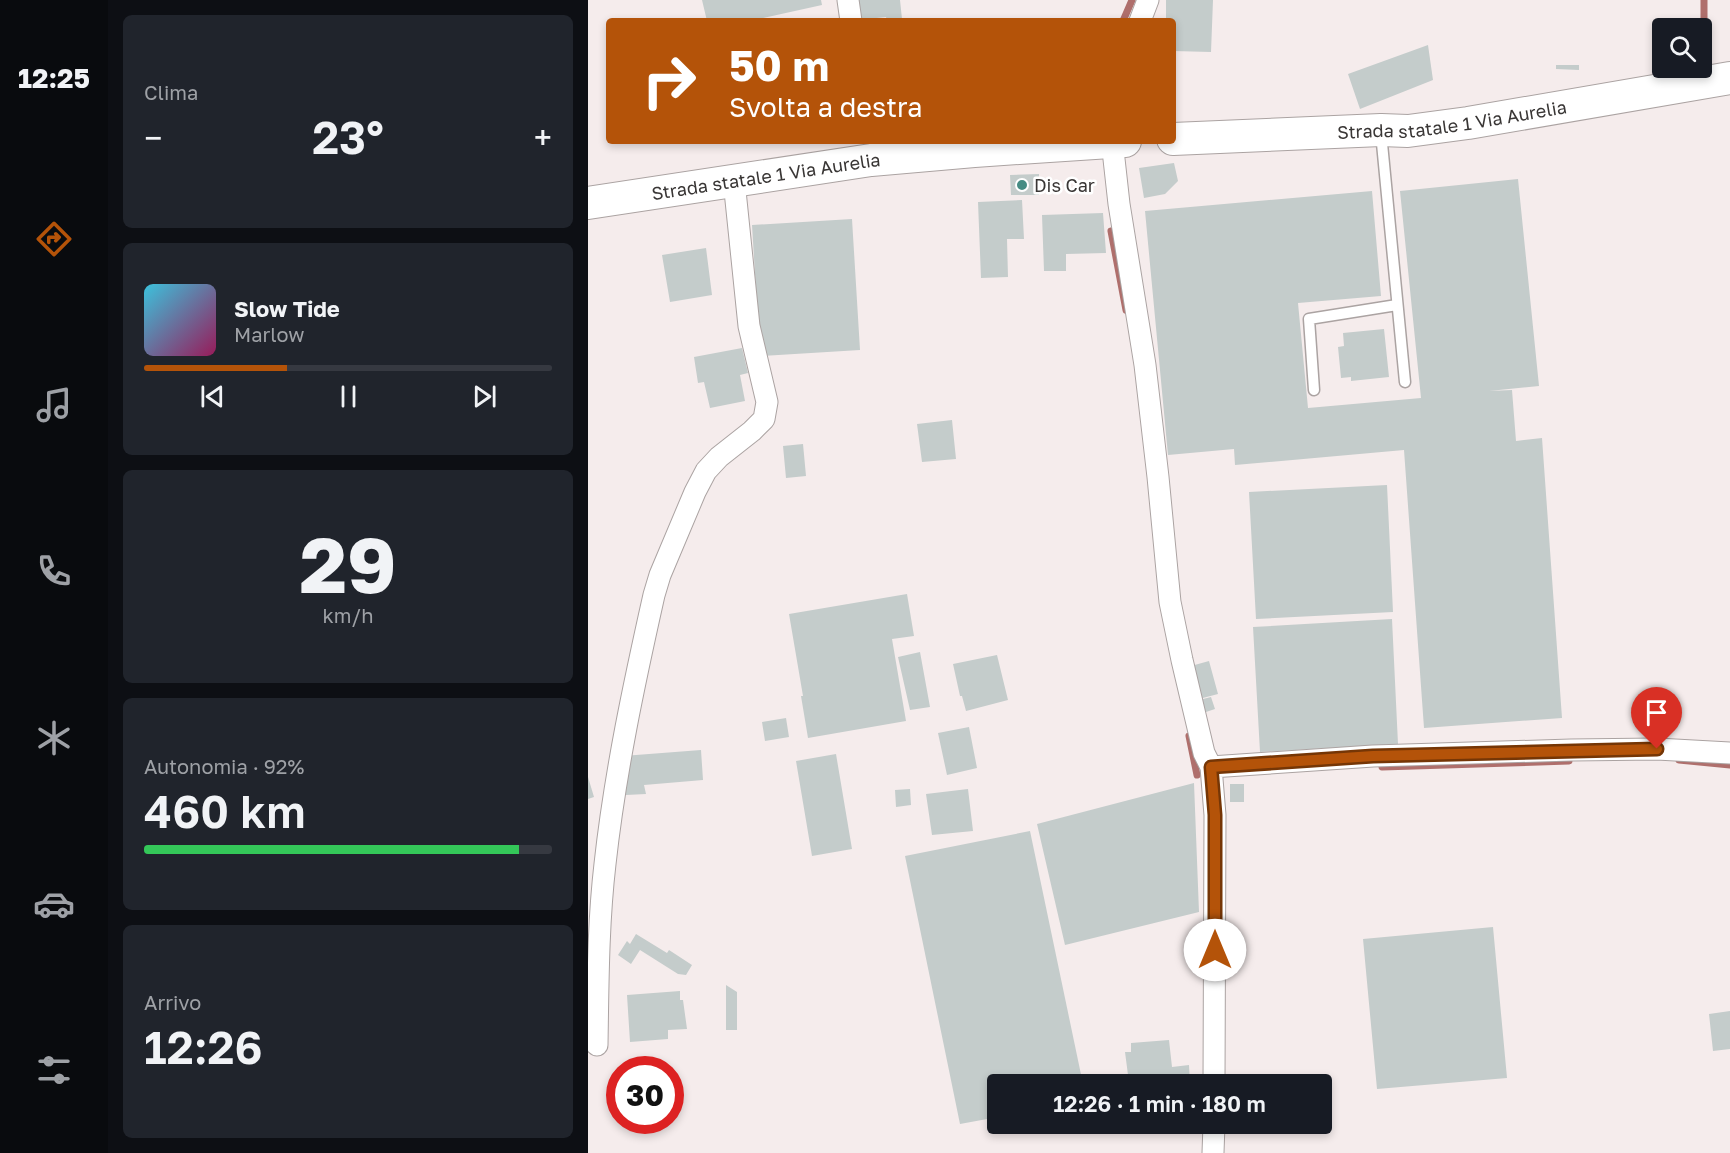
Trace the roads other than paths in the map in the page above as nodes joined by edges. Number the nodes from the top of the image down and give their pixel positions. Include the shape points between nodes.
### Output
1 (848, 0) edge
2 (1148, 0) edge
3 (851, 18) edge
4 (1141, 18) edge
5 (1730, 78) edge
6 (1381, 130) junction
7 (1176, 139) edge
8 (1031, 144) edge
9 (1112, 144) edge
10 (870, 150) edge
11 (734, 181) junction
12 (588, 203) edge
13 (1397, 305) junction
14 (1405, 382) dead end
15 (1314, 390) dead end
16 (1730, 753) edge
17 (1211, 767) junction
18 (597, 1045) dead end
19 (1214, 1074) edge
20 (1214, 1134) edge
21 (1214, 1153) edge

1 - 3 street
2 - 4 street
5 - 6 main road, Strada statale 1 Via Aurelia via 1468,123 1408,131
6 - 7 main road, Strada statale 1 Via Aurelia
6 - 13 lane
8 - 10 main road, Strada statale 1 Via Aurelia
9 - 17 street via 1145,365 1170,602 1201,741
10 - 11 main road, Strada statale 1 Via Aurelia
11 - 12 main road, Strada statale 1 Via Aurelia
11 - 18 street via 749,326 767,402 764,419 706,471 654,595 622,745 605,863
13 - 14 lane
13 - 15 lane via 1309,319
16 - 17 street via 1571,750 1373,756
17 - 19 street via 1215,815
20 - 21 street

